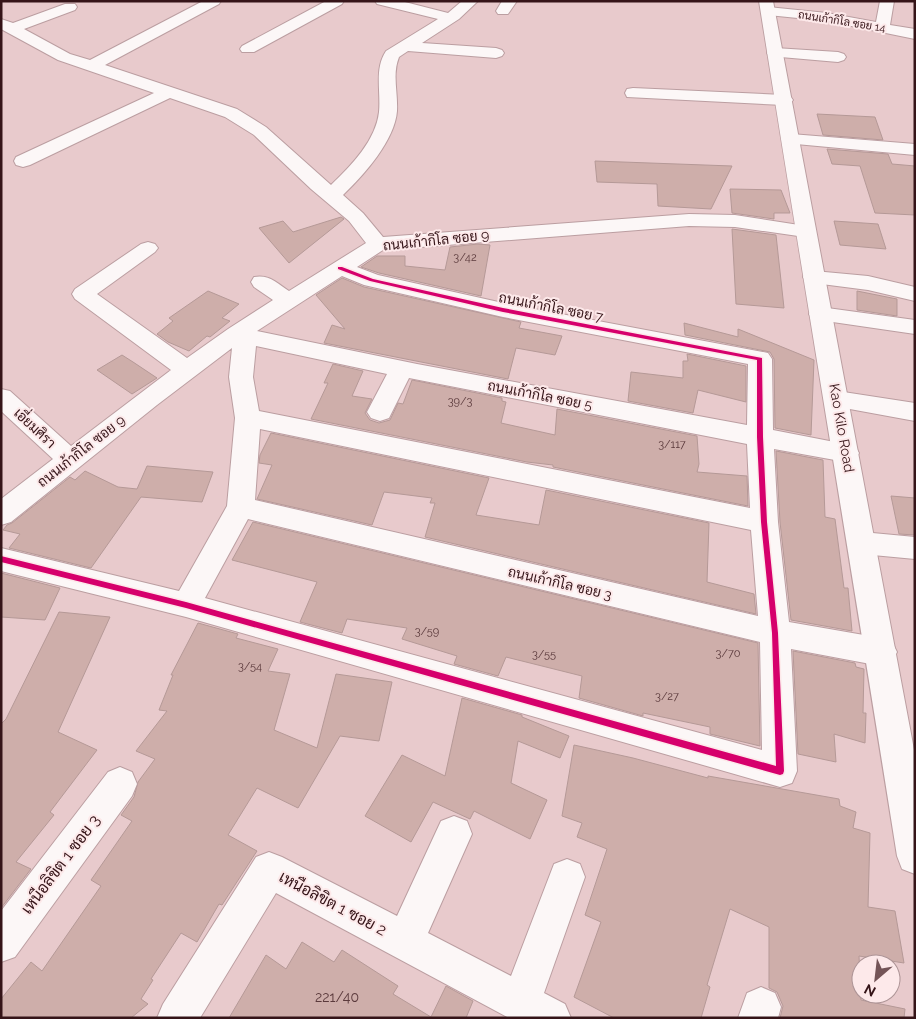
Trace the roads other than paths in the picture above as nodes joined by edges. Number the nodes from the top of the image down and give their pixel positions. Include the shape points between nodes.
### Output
1 (214, 1) edge
2 (337, 1) edge
3 (382, 1) edge
4 (471, 1) edge
5 (887, 1) edge
6 (767, 6) edge
7 (70, 7) dead end
8 (450, 18) junction
9 (6, 26) edge
10 (882, 28) junction
11 (914, 35) edge
12 (405, 46) junction
13 (248, 49) dead end
14 (775, 53) junction
15 (496, 54) dead end
16 (838, 57) dead end
17 (92, 66) junction
18 (170, 92) junction
19 (633, 93) dead end
20 (784, 100) junction
21 (791, 139) junction
22 (915, 150) edge
23 (23, 161) dead end
24 (332, 195) junction
25 (805, 231) junction
26 (378, 244) junction
27 (148, 248) dead end
28 (340, 268) junction
29 (814, 277) junction
30 (262, 282) dead end
31 (915, 294) edge
32 (289, 301) junction
33 (820, 314) junction
34 (915, 327) edge
35 (241, 335) junction
36 (401, 369) junction
37 (188, 371) junction
38 (1, 397) edge
39 (837, 399) junction
40 (380, 412) dead end
41 (915, 412) edge
42 (248, 418) junction
43 (760, 437) junction
44 (846, 452) junction
45 (70, 460) junction
46 (241, 507) junction
47 (1, 514) edge
48 (764, 522) junction
49 (862, 542) junction
50 (915, 548) edge
51 (1, 559) edge
52 (186, 605) junction
53 (774, 633) junction
54 (881, 652) junction
55 (120, 784) dead end
56 (454, 834) dead end
57 (915, 856) edge
58 (567, 877) dead end
59 (405, 941) junction
60 (1, 943) edge
61 (536, 1010) edge
62 (177, 1018) edge

1 - 17 street
2 - 13 street
3 - 8 street
4 - 8 street
5 - 10 street
6 - 10 street, ถนนเก้ากิโล ซอย 14
6 - 14 street, Kao Kilo Road
7 - 9 street
8 - 12 street
9 - 17 street via 64,57
10 - 11 street, ถนนเก้ากิโล ซอย 14
12 - 15 street
12 - 24 street via 392,54 387,63 388,115 377,141 350,179
14 - 16 street
14 - 20 street, Kao Kilo Road
17 - 18 street
18 - 23 street
18 - 24 street via 231,113 253,127
19 - 20 street
20 - 21 street, Kao Kilo Road
21 - 22 street
21 - 25 street, Kao Kilo Road
24 - 26 street
25 - 26 street, ถนนเก้ากิโล ซอย 9 via 735,221 689,220
25 - 29 street, Kao Kilo Road
26 - 28 street, ถนนเก้ากิโล ซอย 9
27 - 37 street via 83,294
28 - 32 street, ถนนเก้ากิโล ซอย 9
28 - 43 street, ถนนเก้ากิโล ซอย 7 via 380,282 485,307 760,359
29 - 31 street via 868,283
29 - 33 street, Kao Kilo Road
30 - 32 street
32 - 35 street, ถนนเก้ากิโล ซอย 9
33 - 34 street
33 - 39 street, Kao Kilo Road
35 - 36 street, ถนนเก้ากิโล ซอย 5
35 - 37 street, ถนนเก้ากิโล ซอย 9
35 - 42 street via 241,377
36 - 40 street
36 - 43 street, ถนนเก้ากิโล ซอย 5
37 - 45 street, ถนนเก้ากิโล ซอย 9
38 - 45 street, เอี่ยมศิรา
39 - 41 street
39 - 44 street, Kao Kilo Road
42 - 46 street
42 - 48 street
43 - 44 street, ถนนเก้ากิโล ซอย 5
43 - 48 street
44 - 49 street, Kao Kilo Road
45 - 47 street, ถนนเก้ากิโล ซอย 9
46 - 52 street
46 - 53 street, ถนนเก้ากิโล ซอย 3
48 - 53 street
49 - 50 street
49 - 54 street, Kao Kilo Road
51 - 52 street
52 - 53 street via 780,771
53 - 54 street, ถนนเก้ากิโล ซอย 3
54 - 57 street, Kao Kilo Road
55 - 60 street, เหนือลิขิต 1 ซอย 3
56 - 59 street
58 - 61 street
59 - 61 street, เหนือลิขิต 1 ซอย 2
59 - 62 street, เหนือลิขิต 1 ซอย 2 via 269,870

